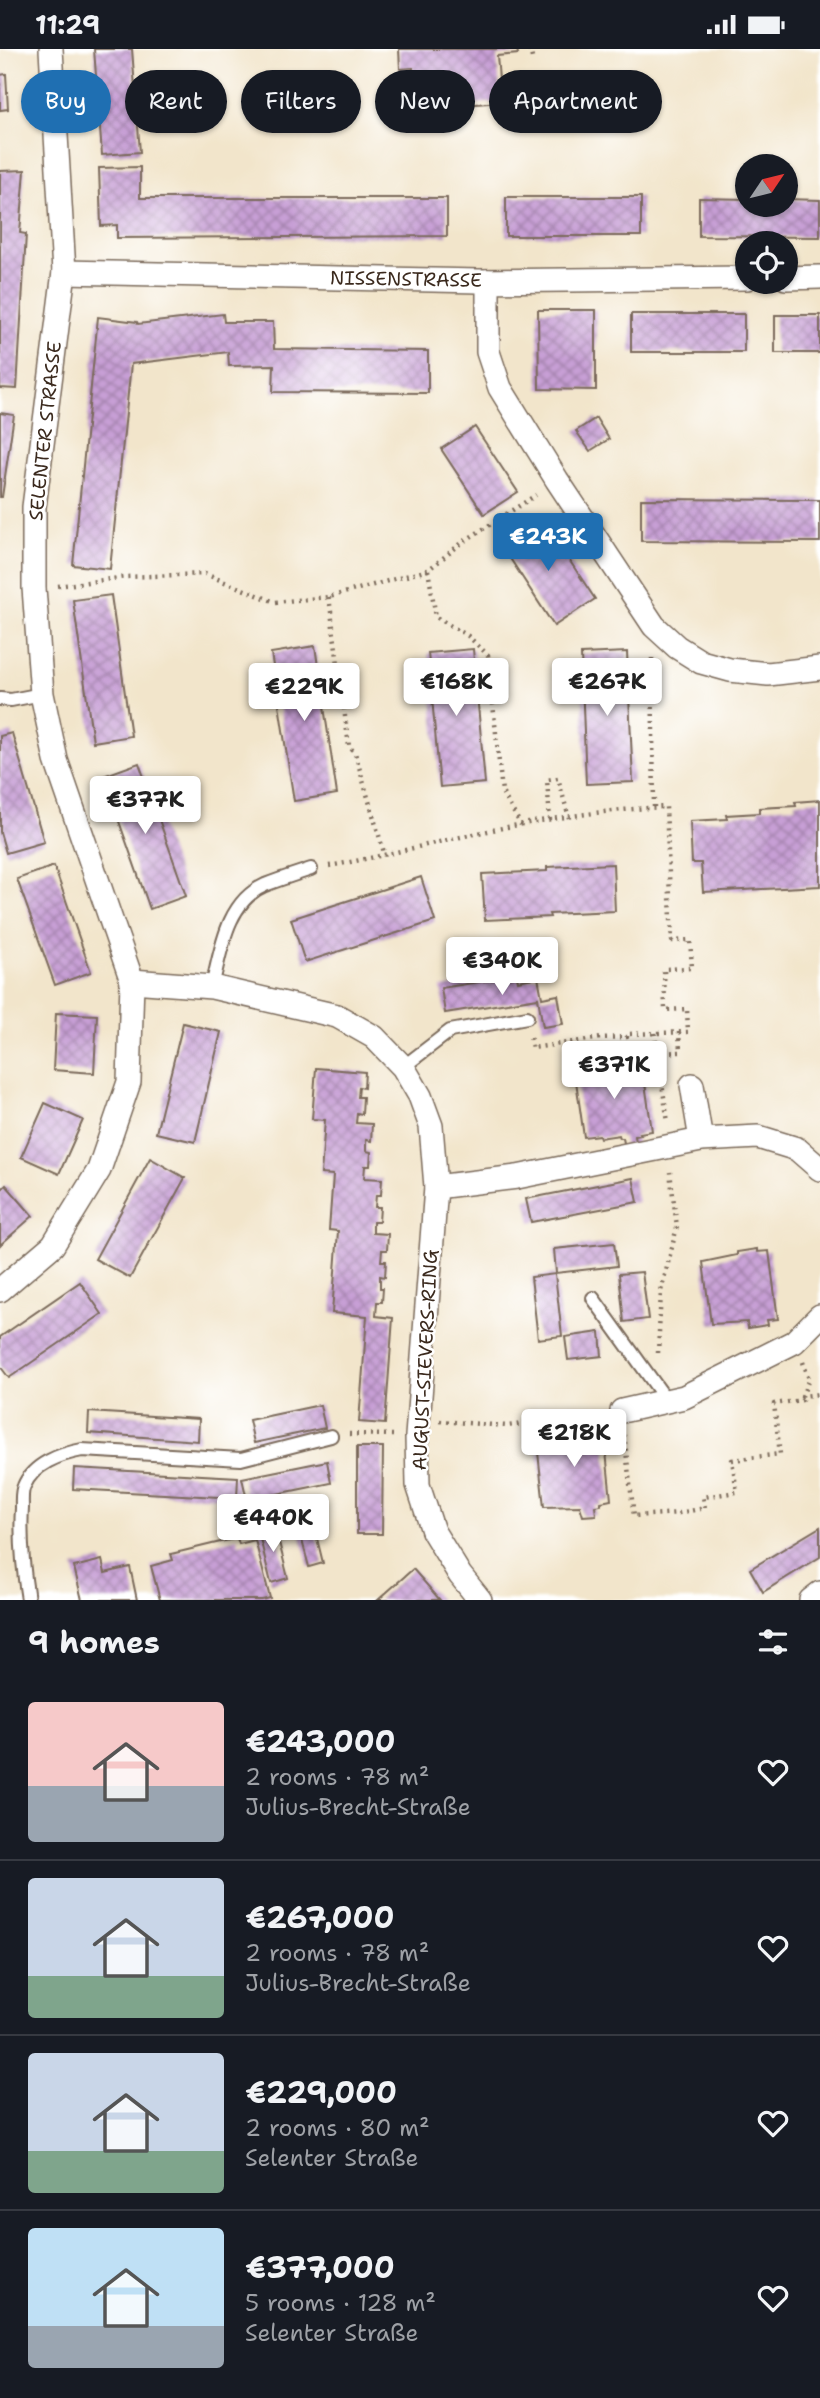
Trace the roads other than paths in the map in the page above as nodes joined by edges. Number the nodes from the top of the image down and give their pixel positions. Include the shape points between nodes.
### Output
1 (51, 49) edge
2 (64, 272) junction
3 (820, 277) edge
4 (735, 278) edge
5 (798, 278) edge
6 (488, 281) junction
7 (820, 668) edge
8 (42, 694) junction
9 (0, 699) edge
10 (311, 869) road end
11 (132, 981) junction
12 (212, 987) junction
13 (527, 1017) dead end
14 (403, 1067) junction
15 (692, 1085) dead end
16 (701, 1140) junction
17 (820, 1169) edge
18 (436, 1187) junction
19 (0, 1290) edge
20 (593, 1298) dead end
21 (820, 1317) edge
22 (667, 1401) junction
23 (622, 1411) road end
24 (331, 1436) dead end
25 (820, 1593) edge
26 (28, 1600) edge
27 (480, 1600) edge
28 (811, 1600) edge

1 - 2 street, SELENTER STRASSE
2 - 6 street, NISSENSTRASSE
2 - 8 street, SELENTER STRASSE via 34,507
3 - 5 street
4 - 6 street, NISSENSTRASSE
6 - 7 street via 488,352 500,388 654,626 701,662 730,670 768,674
8 - 9 lane
8 - 11 street, SELENTER STRASSE via 56,760
10 - 12 lane via 262,886 239,903 226,930
11 - 12 street, AUGUST-SIEVERS-RING
11 - 19 street, SELENTER STRASSE via 129,1082 99,1170 53,1245
12 - 14 street, AUGUST-SIEVERS-RING via 337,1016 374,1037
13 - 14 lane via 450,1031
14 - 18 street, AUGUST-SIEVERS-RING via 431,1126
15 - 16 street
16 - 17 street via 758,1137 796,1149
16 - 18 street via 517,1177
18 - 27 street, AUGUST-SIEVERS-RING via 417,1436 418,1485 433,1531
20 - 22 lane
21 - 22 street via 794,1342 684,1397
22 - 23 street
24 - 26 lane via 241,1459 82,1450 50,1460 23,1487 20,1535
25 - 28 street

